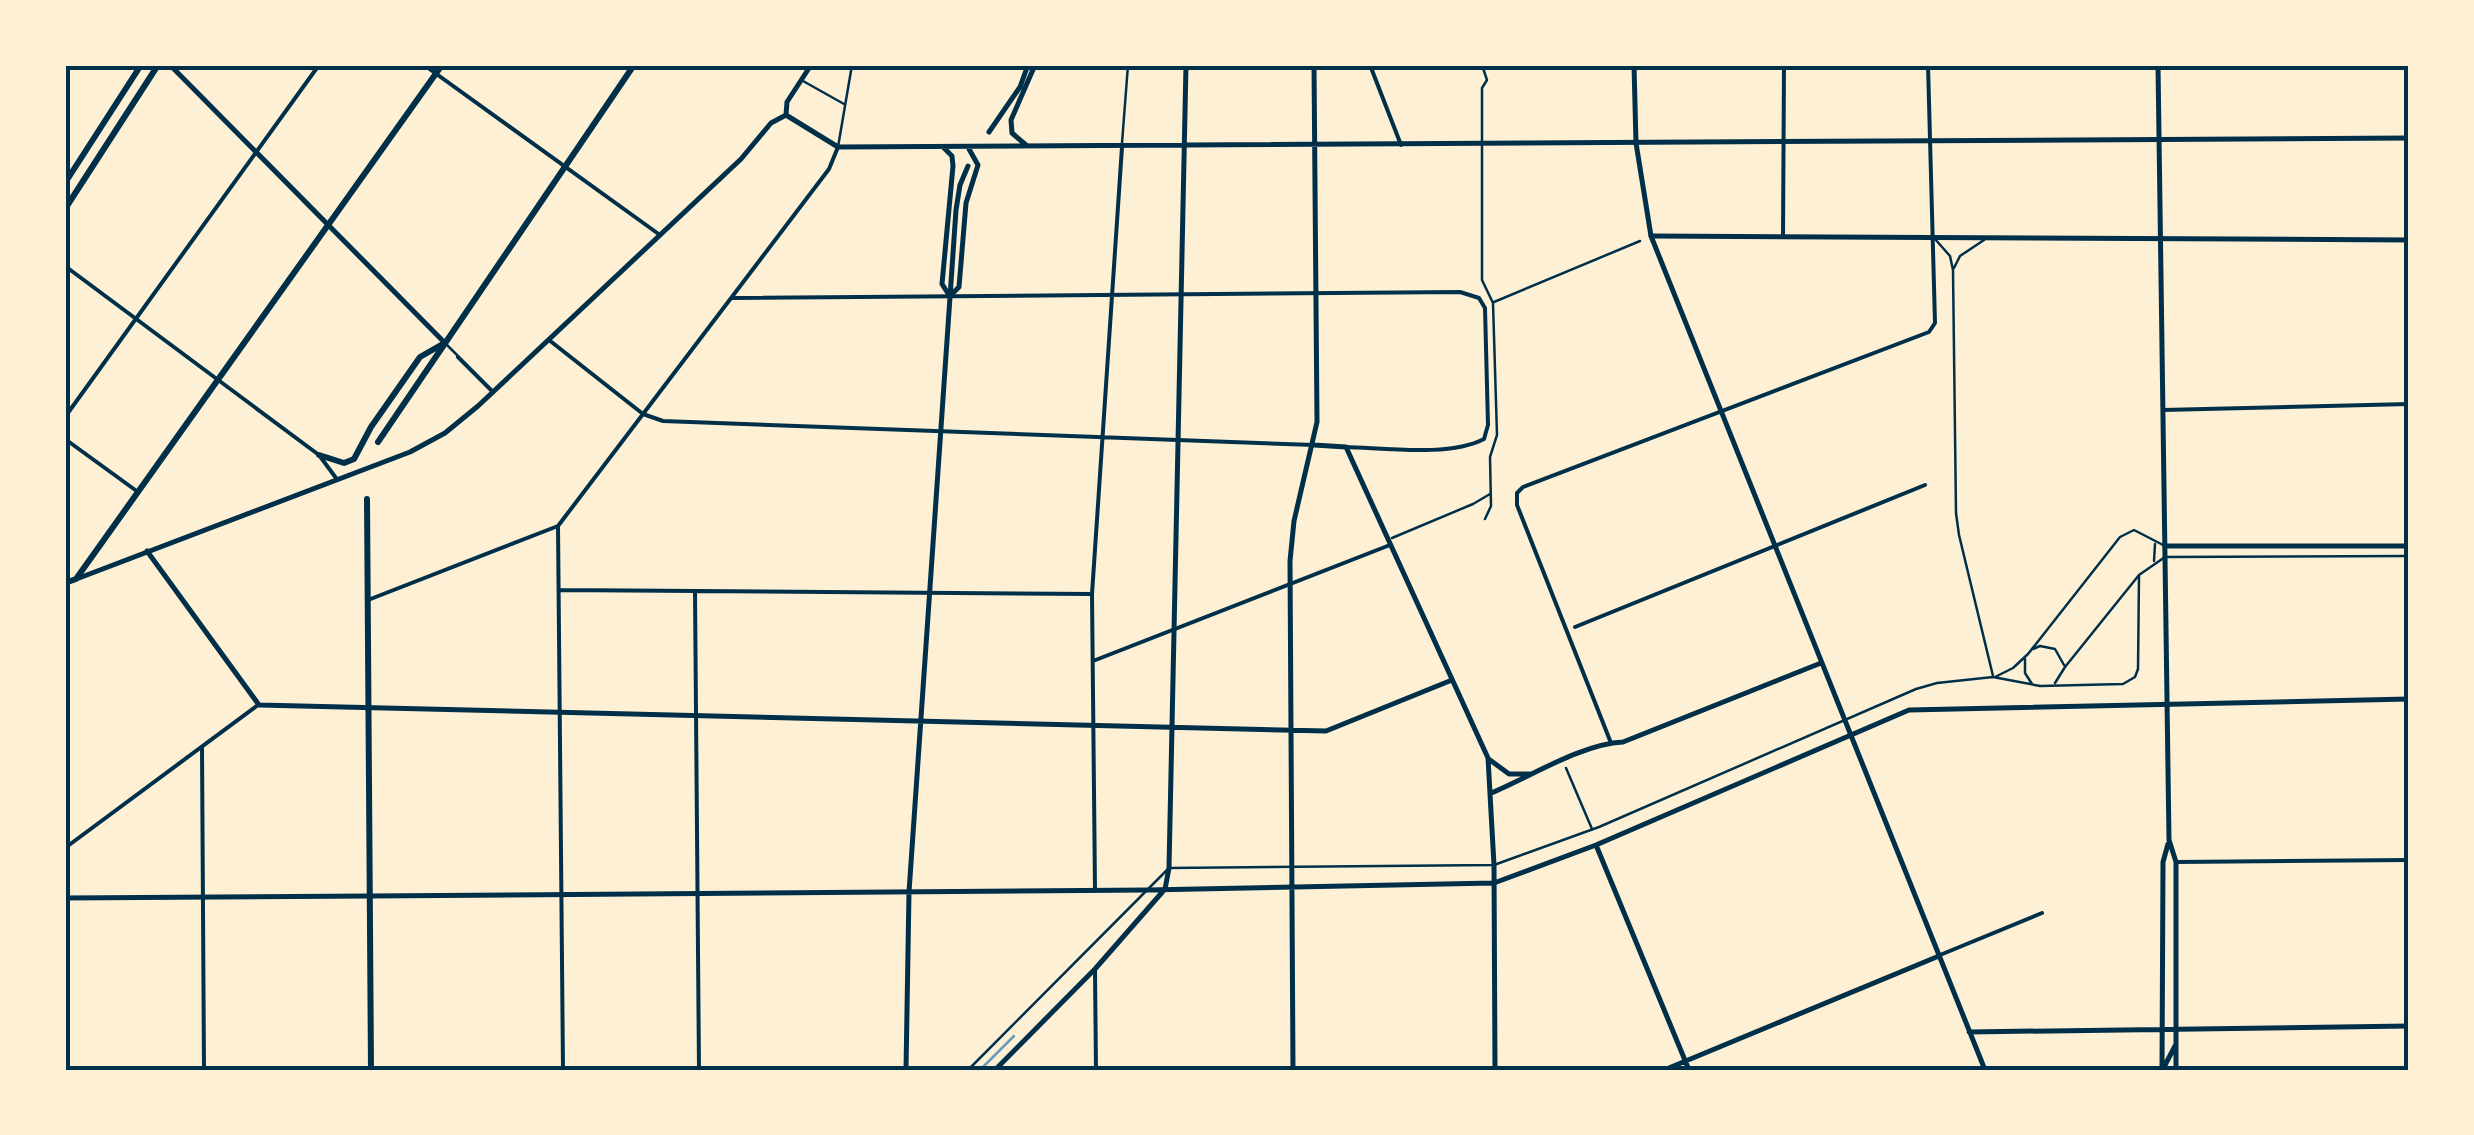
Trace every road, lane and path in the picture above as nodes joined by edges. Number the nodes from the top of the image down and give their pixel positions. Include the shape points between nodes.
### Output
1 (141, 65) edge
2 (158, 65) edge
3 (170, 65) edge
4 (319, 65) edge
5 (424, 65) edge
6 (442, 65) edge
7 (634, 65) edge
8 (811, 65) edge
9 (852, 65) edge
10 (1031, 65) edge
11 (1128, 65) edge
12 (1186, 65) edge
13 (1314, 65) edge
14 (1370, 65) edge
15 (1482, 65) edge
16 (1634, 65) edge
17 (1784, 65) edge
18 (1928, 65) edge
19 (2158, 65) edge
20 (436, 74) junction
21 (802, 80) junction
22 (845, 104) junction
23 (786, 115) junction
24 (988, 132) dead end
25 (2409, 138) edge
26 (2159, 140) junction
27 (1784, 142) junction
28 (1931, 142) junction
29 (1636, 143) junction
30 (1482, 144) junction
31 (1400, 145) junction
32 (1184, 146) junction
33 (1315, 146) junction
34 (1035, 147) junction
35 (1122, 147) junction
36 (838, 148) junction
37 (944, 148) junction
38 (968, 148) junction
39 (256, 152) junction
40 (565, 166) junction
41 (968, 166) dead end
42 (65, 183) edge
43 (65, 209) edge
44 (328, 225) junction
45 (660, 236) junction
46 (1651, 236) junction
47 (1783, 237) junction
48 (1934, 238) junction
49 (1987, 238) junction
50 (2161, 239) junction
51 (2409, 240) edge
52 (1640, 241) dead end
53 (65, 266) edge
54 (1953, 270) junction
55 (1316, 293) junction
56 (1181, 294) junction
57 (1112, 295) junction
58 (950, 296) junction
59 (730, 298) junction
60 (1493, 302) junction
61 (136, 318) junction
62 (549, 340) junction
63 (444, 343) junction
64 (458, 356) joint
65 (219, 379) junction
66 (493, 392) junction
67 (2409, 404) edge
68 (2163, 410) junction
69 (1722, 413) junction
70 (643, 414) junction
71 (65, 417) edge
72 (941, 432) junction
73 (65, 438) edge
74 (1102, 438) junction
75 (1178, 440) junction
76 (378, 442) dead end
77 (1314, 446) junction
78 (1346, 446) junction
79 (320, 454) junction
80 (337, 480) junction
81 (1925, 484) dead end
82 (138, 492) junction
83 (1491, 494) junction
84 (367, 500) dead end
85 (1485, 519) dead end
86 (558, 526) junction
87 (1391, 541) junction
88 (2154, 543) junction
89 (1775, 545) junction
90 (2165, 546) junction
91 (2409, 546) edge
92 (147, 551) junction
93 (2409, 556) edge
94 (2165, 557) junction
95 (2153, 562) junction
96 (2139, 575) junction
97 (76, 579) junction
98 (65, 584) edge
99 (1290, 584) junction
100 (558, 590) junction
101 (696, 591) junction
102 (930, 593) junction
103 (1092, 594) junction
104 (367, 600) junction
105 (1576, 626) dead end
106 (1174, 630) junction
107 (2028, 654) junction
108 (1092, 661) junction
109 (1822, 663) junction
110 (2064, 667) junction
111 (1994, 677) junction
112 (1452, 680) junction
113 (2032, 684) junction
114 (2054, 684) junction
115 (2409, 699) edge
116 (2167, 703) junction
117 (259, 705) junction
118 (368, 708) junction
119 (560, 712) junction
120 (696, 716) junction
121 (921, 721) junction
122 (1845, 722) junction
123 (1093, 725) junction
124 (1172, 727) junction
125 (1291, 730) junction
126 (1851, 736) junction
127 (1610, 742) junction
128 (202, 747) junction
129 (1488, 758) junction
130 (1566, 768) dead end
131 (1532, 774) junction
132 (1491, 793) junction
133 (1592, 830) junction
134 (2169, 840) junction
135 (1596, 845) junction
136 (65, 848) edge
137 (2409, 860) edge
138 (2176, 862) junction
139 (1494, 864) junction
140 (1292, 866) junction
141 (1169, 868) junction
142 (1494, 883) junction
143 (1292, 887) junction
144 (1166, 889) junction
145 (1094, 890) junction
146 (1148, 890) junction
147 (910, 892) junction
148 (698, 893) junction
149 (561, 894) junction
150 (370, 896) junction
151 (203, 897) junction
152 (65, 898) edge
153 (2042, 913) dead end
154 (2176, 925) junction
155 (2162, 926) junction
156 (1939, 956) junction
157 (1095, 969) junction
158 (2409, 1026) edge
159 (2176, 1029) junction
160 (2162, 1030) junction
161 (1969, 1032) junction
162 (2176, 1044) junction
163 (1685, 1061) junction
164 (204, 1070) edge
165 (371, 1070) edge
166 (563, 1070) edge
167 (699, 1070) edge
168 (906, 1070) edge
169 (968, 1070) edge
170 (995, 1070) edge
171 (1096, 1070) edge
172 (1293, 1070) edge
173 (1495, 1070) edge
174 (1664, 1070) edge
175 (1689, 1070) edge
176 (1985, 1070) edge
177 (2162, 1070) edge
178 (2176, 1070) edge

1 - 42 main road
2 - 43 main road
3 - 39 street
4 - 39 street
5 - 20 street
6 - 20 main road
7 - 40 main road
8 - 21 street
9 - 22 street
10 - 24 street
10 - 34 street via 1010,126 1016,139
11 - 35 street
12 - 32 street
13 - 33 street
14 - 31 street
15 - 30 street
16 - 29 street
17 - 27 street
18 - 28 street
19 - 26 street
20 - 40 street
20 - 44 main road
21 - 22 street
21 - 23 street via 786,102
22 - 36 street
23 - 36 street
23 - 45 street via 770,123
25 - 26 street
26 - 28 street
26 - 50 street
27 - 28 street
27 - 29 street
27 - 47 street
28 - 48 street
29 - 30 street
29 - 46 street
30 - 31 street
30 - 60 street via 1482,280
31 - 33 street
32 - 33 street
32 - 35 street
32 - 56 street
33 - 55 street
34 - 35 street
34 - 38 street
35 - 57 street
36 - 37 street
36 - 59 street
37 - 38 street
37 - 58 street via 953,166 942,284
38 - 58 street via 978,165 966,203 959,287
39 - 44 street
39 - 61 street
40 - 45 street
40 - 63 main road
41 - 58 street via 958,197
44 - 63 street
44 - 65 main road
45 - 62 street
46 - 47 street
46 - 69 street
47 - 48 street
48 - 49 street
48 - 54 street
48 - 69 street via 1934,327
49 - 50 street
49 - 54 street via 1960,256
50 - 51 street
50 - 68 street
52 - 60 street
53 - 61 street
54 - 111 street via 1958,524
55 - 56 street
55 - 77 street
55 - 78 street via 1460,292 1473,294 1485,308 1484,439 1430,448
56 - 57 street
56 - 75 street
57 - 58 street
57 - 74 street
58 - 59 street
58 - 72 street
59 - 70 street
60 - 83 street via 1497,435
61 - 65 street
61 - 71 street
62 - 66 street
62 - 70 street
63 - 64 street
63 - 76 main road
63 - 79 main road via 420,358 354,460 344,464
64 - 66 street
65 - 79 street
65 - 82 main road
66 - 80 street via 428,444
67 - 68 street
68 - 90 street
69 - 89 street
69 - 127 street via 1517,493 1516,505
70 - 72 street via 663,421
70 - 86 street
72 - 74 street
72 - 102 street
73 - 82 street
74 - 75 street
74 - 103 street
75 - 77 street
75 - 106 street
77 - 78 street
77 - 99 street via 1294,521
78 - 87 street
79 - 80 street
80 - 92 street
81 - 89 street
82 - 97 main road
83 - 85 street
83 - 87 street
84 - 104 main road
86 - 100 street
86 - 104 street
87 - 99 street
87 - 112 street
88 - 90 street
88 - 95 street
88 - 107 street via 2134,530 2120,537
89 - 105 street
89 - 109 street
90 - 91 street
90 - 94 street
92 - 97 street
92 - 117 street
93 - 94 street
94 - 95 street
94 - 116 street
95 - 96 street
96 - 110 street
96 - 114 street via 2135,677 2123,684
97 - 98 main road
99 - 106 street
99 - 125 street
100 - 101 street
100 - 119 street
101 - 102 street
101 - 120 street
102 - 103 street
102 - 121 street
103 - 108 street
104 - 118 main road
106 - 108 street
106 - 124 street
107 - 110 street via 2048,646
107 - 111 street
107 - 113 street via 2024,666
108 - 123 street
109 - 122 street
109 - 127 street
110 - 114 street
111 - 113 street
111 - 122 street via 1916,689
112 - 125 street via 1326,731
112 - 129 street
113 - 114 street
115 - 116 street
116 - 126 street via 1918,708
116 - 134 street
117 - 118 street
117 - 128 street
118 - 119 street
118 - 150 main road
119 - 120 street
119 - 149 street
120 - 121 street
120 - 148 street
121 - 123 street
121 - 147 street
122 - 126 street
122 - 133 street
123 - 124 street
123 - 145 street
124 - 125 street
124 - 141 street
125 - 140 street
126 - 135 street
126 - 156 street
127 - 131 street
128 - 136 street
128 - 151 street
129 - 131 street via 1509,774
129 - 132 street
130 - 133 street
131 - 132 street
132 - 139 street
133 - 139 street
134 - 138 street
134 - 155 street via 2162,862
135 - 142 street
135 - 163 street
137 - 138 street
138 - 154 street
139 - 140 street
139 - 142 street
140 - 141 street
140 - 143 street
141 - 144 street
141 - 146 street
142 - 143 street
142 - 173 street
143 - 144 street
143 - 172 street
144 - 146 street
144 - 157 street
145 - 146 street
145 - 147 street
146 - 169 street
147 - 148 street
147 - 168 street
148 - 149 street
148 - 167 street
149 - 150 street
149 - 166 street
150 - 151 street
150 - 165 main road
151 - 152 street
151 - 164 street
153 - 156 street
154 - 155 street
154 - 159 street
155 - 160 street
156 - 161 street
156 - 163 street
157 - 170 street
157 - 171 street
158 - 159 street
159 - 160 street
159 - 162 street
160 - 161 street
160 - 177 street
161 - 176 street
162 - 177 street
162 - 178 street
163 - 174 street
163 - 175 street

